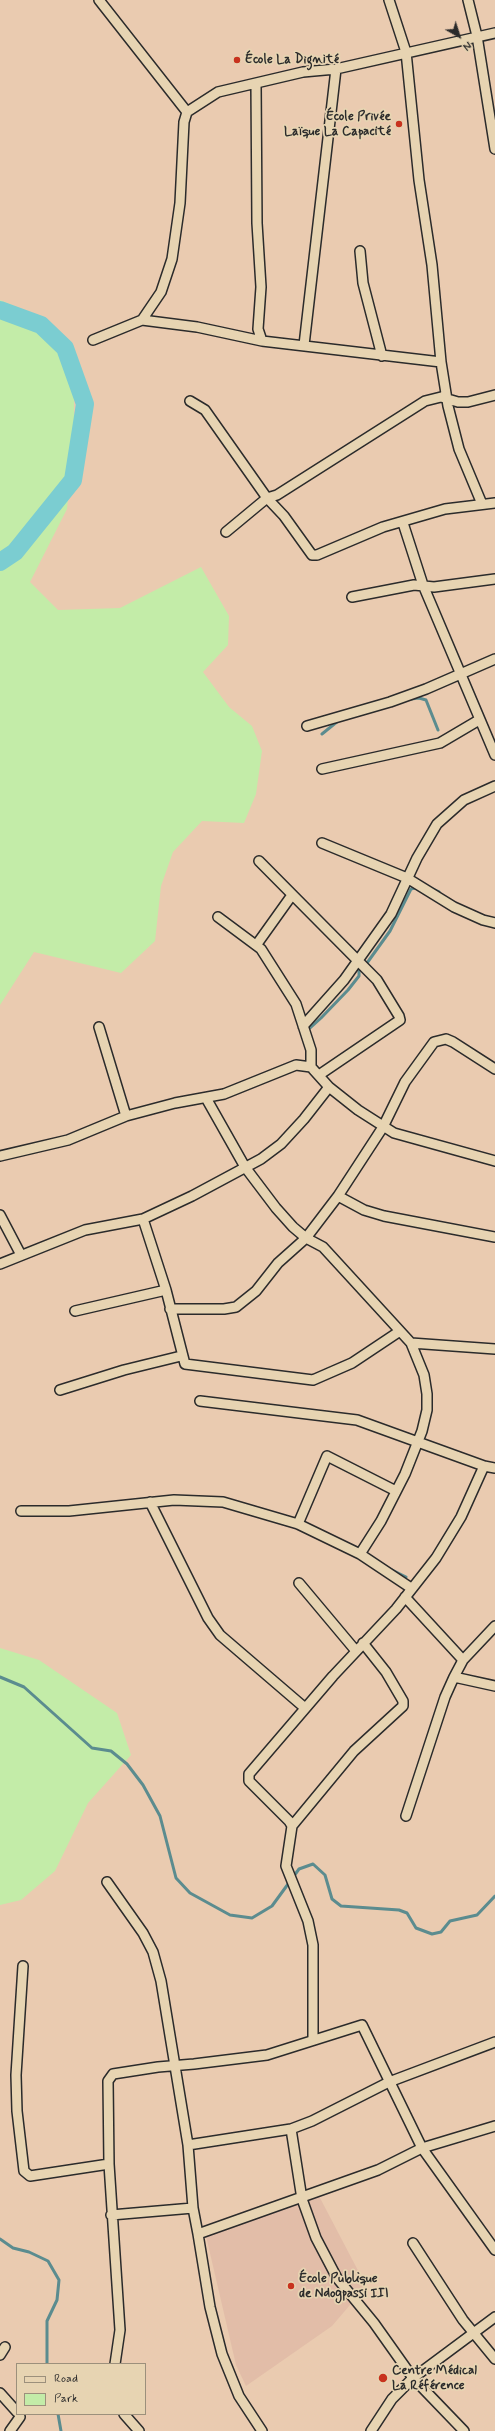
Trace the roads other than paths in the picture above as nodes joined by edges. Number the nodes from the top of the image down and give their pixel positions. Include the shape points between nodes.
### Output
1 (99, 0) edge
2 (389, 0) edge
3 (468, 0) edge
4 (495, 32) edge
5 (478, 36) junction
6 (406, 52) junction
7 (336, 68) junction
8 (256, 84) junction
9 (187, 112) junction
10 (495, 149) edge
11 (360, 251) dead end
12 (142, 320) junction
13 (93, 340) dead end
14 (262, 341) junction
15 (304, 345) junction
16 (382, 356) junction
17 (441, 362) junction
18 (495, 395) edge
19 (447, 398) junction
20 (190, 401) dead end
21 (267, 498) junction
22 (495, 503) edge
23 (482, 504) junction
24 (403, 523) junction
25 (226, 532) dead end
26 (495, 579) edge
27 (423, 585) junction
28 (352, 597) dead end
29 (495, 659) edge
30 (459, 674) junction
31 (479, 720) junction
32 (307, 726) dead end
33 (495, 755) edge
34 (322, 769) dead end
35 (495, 786) edge
36 (322, 843) dead end
37 (259, 861) dead end
38 (407, 878) junction
39 (292, 895) junction
40 (218, 917) dead end
41 (495, 923) edge
42 (257, 944) junction
43 (361, 964) junction
44 (303, 1026) junction
45 (99, 1027) dead end
46 (311, 1067) junction
47 (495, 1069) edge
48 (319, 1075) junction
49 (329, 1087) junction
50 (206, 1098) junction
51 (126, 1116) junction
52 (382, 1127) junction
53 (0, 1156) edge
54 (495, 1161) edge
55 (245, 1168) junction
56 (338, 1196) junction
57 (0, 1215) edge
58 (143, 1219) junction
59 (306, 1238) junction
60 (495, 1238) edge
61 (21, 1255) junction
62 (0, 1264) edge
63 (166, 1290) junction
64 (170, 1309) junction
65 (75, 1311) dead end
66 (400, 1331) junction
67 (411, 1343) junction
68 (495, 1349) edge
69 (181, 1356) junction
70 (60, 1390) dead end
71 (200, 1401) dead end
72 (418, 1442) junction
73 (484, 1466) junction
74 (495, 1468) edge
75 (396, 1491) junction
76 (150, 1502) junction
77 (21, 1511) dead end
78 (298, 1524) junction
79 (360, 1554) junction
80 (299, 1583) dead end
81 (411, 1588) junction
82 (405, 1597) junction
83 (495, 1626) edge
84 (363, 1643) junction
85 (356, 1651) junction
86 (463, 1660) junction
87 (454, 1677) junction
88 (495, 1686) edge
89 (305, 1708) junction
90 (406, 1816) dead end
91 (292, 1826) junction
92 (107, 1882) dead end
93 (23, 1966) dead end
94 (312, 2040) junction
95 (495, 2042) edge
96 (175, 2065) junction
97 (389, 2082) junction
98 (495, 2126) edge
99 (291, 2129) junction
100 (188, 2145) junction
101 (422, 2148) junction
102 (109, 2164) junction
103 (302, 2199) junction
104 (193, 2208) junction
105 (111, 2215) junction
106 (198, 2234) junction
107 (413, 2243) dead end
108 (495, 2250) edge
109 (495, 2317) edge
110 (472, 2333) junction
111 (495, 2359) edge
112 (115, 2363) edge
113 (413, 2378) junction
114 (0, 2393) edge
115 (16, 2411) edge
116 (19, 2415) edge
117 (125, 2415) edge
118 (10, 2431) edge
119 (139, 2431) edge
120 (262, 2431) edge
121 (371, 2431) edge
122 (464, 2431) edge

1 - 9 street
2 - 6 street
3 - 5 street
4 - 5 street
5 - 6 street
5 - 10 street
6 - 7 street
6 - 17 street
7 - 8 street via 303,72
7 - 15 street
8 - 9 street via 218,92
8 - 14 street via 257,223 261,288 258,329
9 - 12 street via 184,122 180,203 172,259 161,292
11 - 16 street via 364,283
12 - 13 street
12 - 14 street via 197,327
14 - 15 street
15 - 16 street
16 - 17 street
17 - 19 street
18 - 19 street via 468,402
19 - 21 street via 425,401 277,495
19 - 23 street via 459,449
20 - 21 street via 205,410
21 - 24 street via 284,516 312,555 383,527
21 - 25 street
22 - 23 street
23 - 24 street via 445,510
24 - 27 street
26 - 27 street via 434,587
27 - 28 street
27 - 30 street
29 - 30 street
30 - 31 street
30 - 32 street via 426,690
31 - 33 street
31 - 34 street via 440,743
35 - 38 street via 464,800 437,824
36 - 38 street
37 - 39 street
38 - 41 street via 454,907
38 - 43 street via 391,914
39 - 42 street
39 - 43 street
40 - 42 street
42 - 44 street via 296,1004
43 - 44 street
43 - 48 street via 377,980 400,1020
44 - 46 street via 311,1050
45 - 51 street
46 - 48 street
46 - 50 street via 296,1065 224,1094
47 - 52 street via 453,1042 446,1039 434,1042 405,1082
48 - 49 street
49 - 52 street
49 - 55 street via 287,1139
50 - 51 street
50 - 55 street
51 - 53 street via 68,1140
52 - 54 street via 394,1133
52 - 56 street
55 - 58 street
55 - 59 street via 276,1208
56 - 59 street
56 - 60 street via 364,1210 384,1216
57 - 61 street
58 - 61 street via 85,1230
58 - 63 street
59 - 64 street via 278,1263 256,1291 236,1307
59 - 66 street via 323,1247
61 - 62 street
63 - 64 street
63 - 65 street
64 - 69 street
66 - 67 street
66 - 69 street via 352,1363 313,1380 187,1365
67 - 68 street
67 - 72 street via 424,1374 427,1394 427,1410
69 - 70 street
71 - 72 street via 343,1416
72 - 73 street
72 - 75 street
73 - 74 street
73 - 81 street via 461,1518 436,1558
75 - 78 street via 327,1456
75 - 79 street
76 - 77 street via 69,1511
76 - 78 street via 223,1502
76 - 89 street via 216,1630
78 - 79 street
79 - 81 street
80 - 85 street
81 - 82 street
82 - 84 street
82 - 86 street
83 - 86 street
84 - 85 street
84 - 91 street via 386,1672 403,1701 403,1706 354,1751
85 - 89 street
86 - 87 street
87 - 88 street
87 - 90 street
89 - 91 street via 248,1778
91 - 94 street via 285,1862 308,1921 313,1945
92 - 96 street via 143,1933 153,1952 161,1981
93 - 102 street via 16,2076 17,2112 24,2171 30,2176
94 - 96 street via 267,2055
94 - 97 street via 362,2025
95 - 97 street
96 - 100 street
96 - 102 street via 109,2076
97 - 99 street
97 - 101 street
98 - 101 street
99 - 100 street
99 - 103 street
100 - 104 street
101 - 103 street via 378,2170
101 - 108 street
102 - 105 street
103 - 106 street
103 - 113 street via 316,2238 337,2278 374,2323
104 - 105 street
104 - 106 street
105 - 112 street via 118,2272 120,2330
106 - 120 street via 210,2307 222,2354 239,2396
107 - 110 street
109 - 110 street
110 - 111 street
110 - 113 street
113 - 121 street via 392,2399
113 - 122 street
114 - 115 street
116 - 118 street
117 - 119 street

